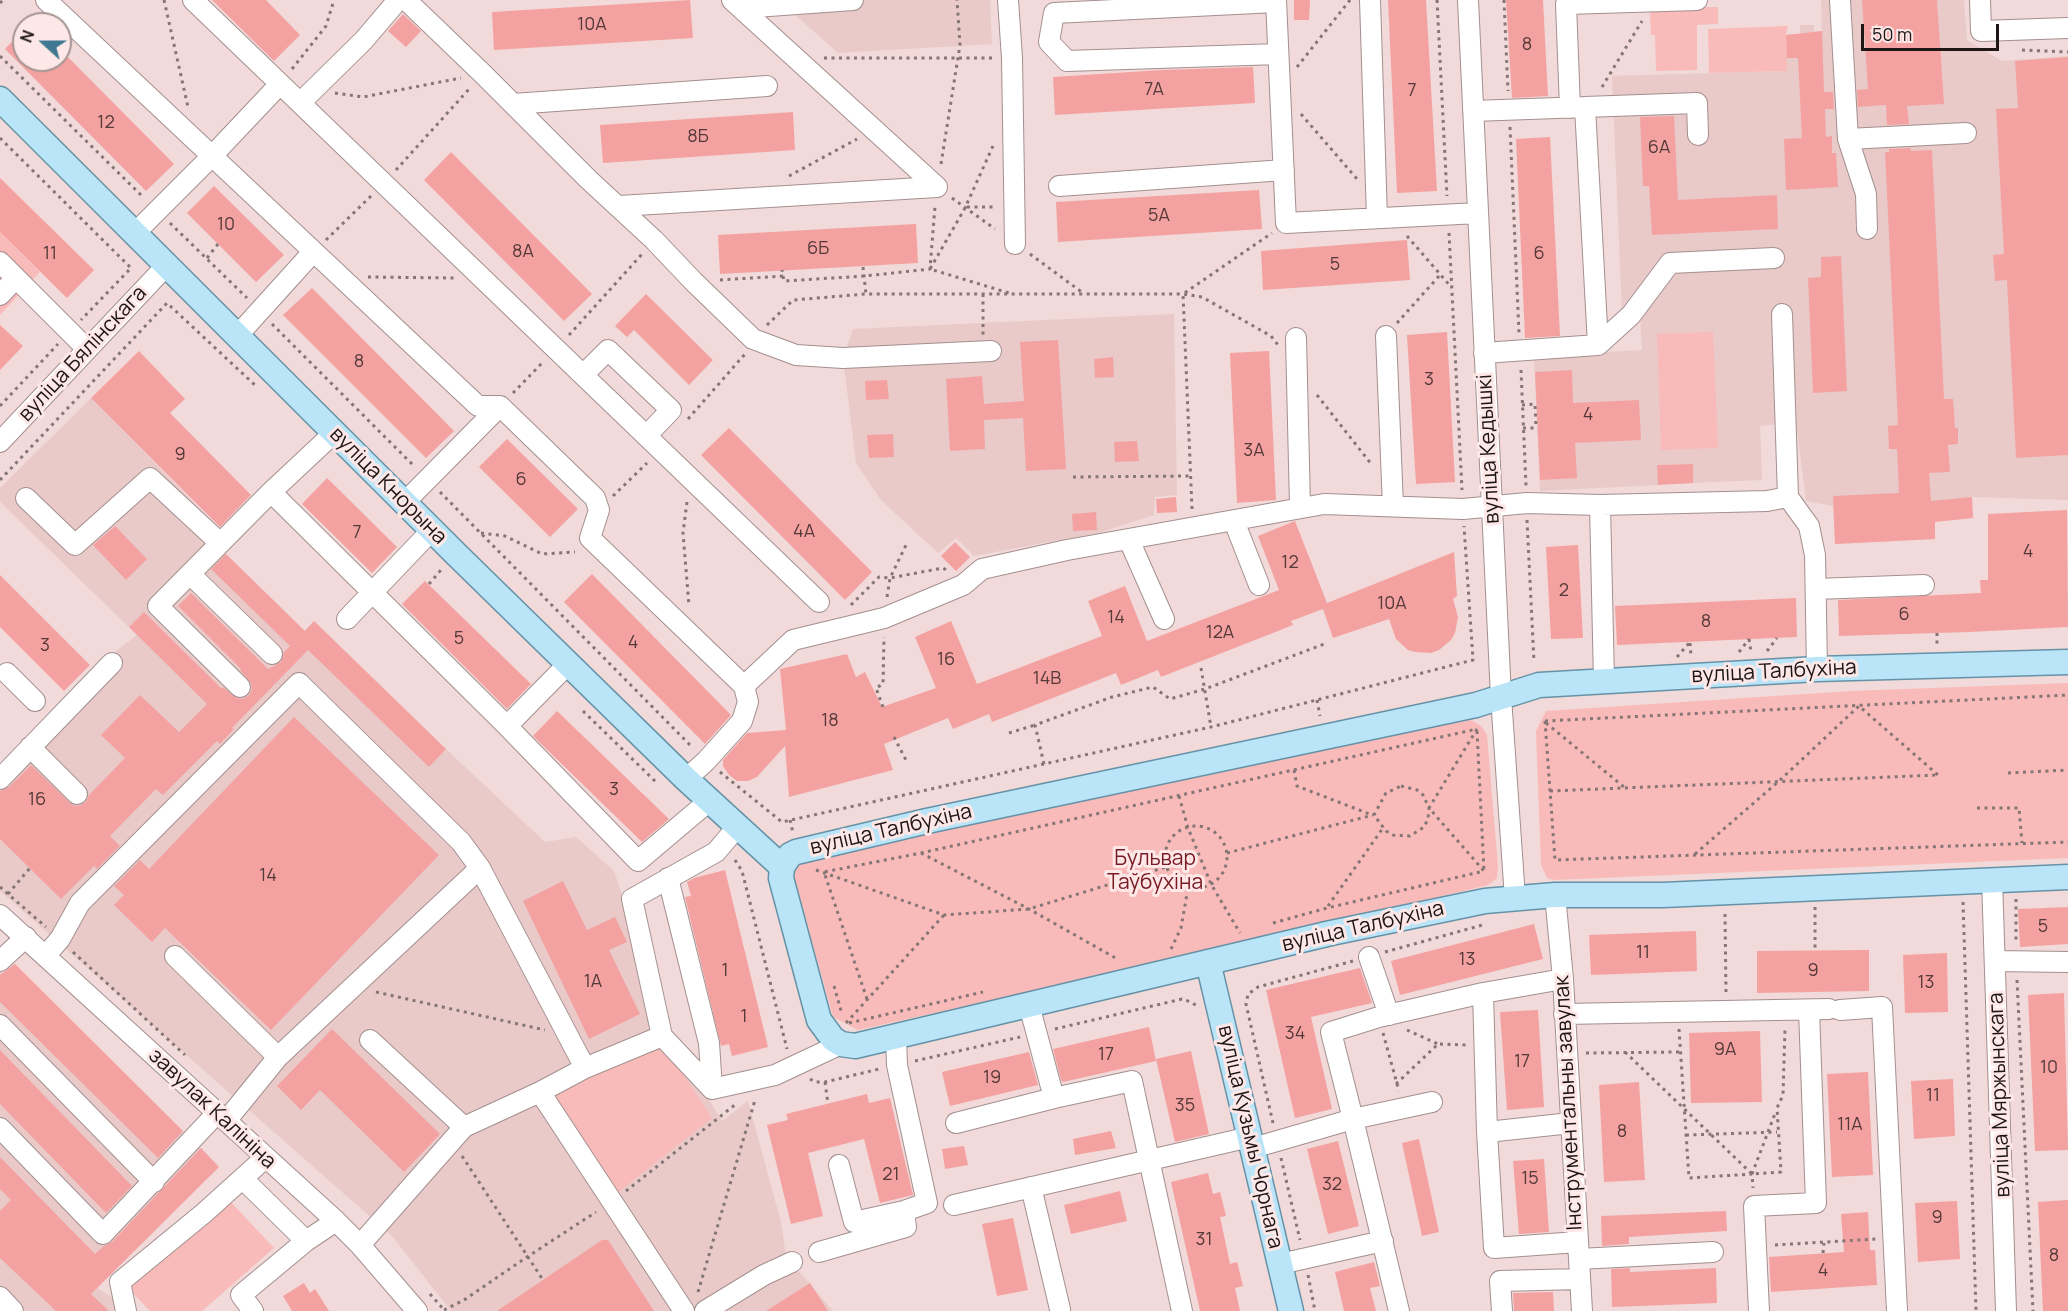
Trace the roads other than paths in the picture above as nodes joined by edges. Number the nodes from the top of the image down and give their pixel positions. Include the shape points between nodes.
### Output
1 (46, 0) edge
2 (193, 0) edge
3 (398, 0) edge
4 (406, 0) edge
5 (853, 0) edge
6 (1008, 0) edge
7 (1370, 0) edge
8 (1468, 0) edge
9 (1697, 0) edge
10 (1840, 0) edge
11 (1980, 0) edge
12 (1276, 1) edge
13 (1654, 1) edge
14 (736, 4) edge
15 (2068, 28) edge
16 (1278, 54) junction
17 (280, 84) junction
18 (767, 86) dead end
19 (307, 96) junction
20 (0, 99) edge
21 (513, 104) junction
22 (1582, 107) junction
23 (1473, 111) junction
24 (1966, 133) dead end
25 (1698, 135) dead end
26 (1848, 139) junction
27 (212, 157) junction
28 (1284, 170) junction
29 (1059, 186) dead end
30 (619, 206) junction
31 (1478, 213) junction
32 (1377, 218) junction
33 (1868, 229) dead end
34 (134, 234) junction
35 (1016, 244) dead end
36 (313, 252) junction
37 (1774, 258) dead end
38 (0, 262) edge
39 (166, 266) junction
40 (16, 278) junction
41 (0, 295) edge
42 (1782, 314) dead end
43 (237, 336) junction
44 (1386, 336) road end
45 (1296, 338) dead end
46 (1598, 345) junction
47 (87, 349) junction
48 (987, 351) road end
49 (1484, 353) junction
50 (584, 374) junction
51 (500, 406) junction
52 (335, 432) junction
53 (646, 435) junction
54 (0, 442) edge
55 (271, 492) junction
56 (1788, 497) junction
57 (26, 498) dead end
58 (1393, 499) junction
59 (404, 503) junction
60 (1492, 505) junction
61 (1600, 505) junction
62 (1300, 507) junction
63 (1234, 521) junction
64 (432, 530) junction
65 (1128, 540) junction
66 (220, 543) junction
67 (190, 574) junction
68 (1258, 585) dead end
69 (1924, 585) dead end
70 (1816, 589) junction
71 (372, 593) junction
72 (819, 602) road end
73 (347, 619) dead end
74 (1164, 619) dead end
75 (272, 654) dead end
76 (2068, 662) edge
77 (112, 663) dead end
78 (569, 663) junction
79 (1817, 669) junction
80 (2, 674) edge
81 (1604, 681) junction
82 (744, 686) junction
83 (240, 687) dead end
84 (1501, 697) junction
85 (35, 701) dead end
86 (507, 726) junction
87 (30, 747) junction
88 (0, 779) edge
89 (686, 779) junction
90 (77, 794) dead end
91 (709, 801) junction
92 (738, 826) junction
93 (782, 867) junction
94 (480, 868) junction
95 (2068, 877) edge
96 (668, 878) junction
97 (1992, 885) junction
98 (1555, 895) junction
99 (1515, 898) junction
100 (0, 915) edge
101 (26, 937) junction
102 (46, 955) junction
103 (175, 956) dead end
104 (1369, 957) road end
105 (1996, 960) junction
106 (0, 961) edge
107 (1208, 962) junction
108 (2068, 962) edge
109 (1563, 979) junction
110 (1483, 993) junction
111 (1029, 1005) junction
112 (1809, 1010) junction
113 (1564, 1014) junction
114 (1384, 1016) junction
115 (0, 1025) edge
116 (662, 1036) junction
117 (896, 1036) junction
118 (370, 1040) dead end
119 (841, 1044) junction
120 (278, 1057) junction
121 (585, 1068) junction
122 (712, 1089) junction
123 (540, 1092) junction
124 (1054, 1098) junction
125 (1432, 1102) dead end
126 (222, 1117) junction
127 (1353, 1119) junction
128 (956, 1123) dead end
129 (1571, 1123) junction
130 (0, 1128) edge
131 (1487, 1132) junction
132 (458, 1133) junction
133 (1251, 1143) junction
134 (265, 1158) junction
135 (1149, 1160) junction
136 (839, 1165) dead end
137 (243, 1179) junction
138 (154, 1182) junction
139 (1031, 1187) junction
140 (954, 1205) dead end
141 (904, 1211) junction
142 (336, 1221) junction
143 (1383, 1240) junction
144 (306, 1241) junction
145 (360, 1245) junction
146 (819, 1252) dead end
147 (1713, 1252) dead end
148 (1579, 1260) junction
149 (792, 1262) dead end
150 (1280, 1264) junction
151 (0, 1297) edge
152 (695, 1307) edge
153 (1060, 1309) dead end
154 (13, 1311) edge
155 (126, 1311) edge
156 (253, 1311) edge
157 (417, 1311) edge
158 (1182, 1311) edge
159 (1291, 1311) edge
160 (1399, 1311) edge
161 (1502, 1311) edge
162 (1581, 1311) edge
163 (1759, 1311) edge
164 (1897, 1311) edge
165 (2006, 1311) edge

1 - 27 street
2 - 17 street
3 - 19 street
4 - 21 street
5 - 14 street
6 - 35 street
7 - 32 street
8 - 23 street, вуліца Кедышкі
9 - 13 street
10 - 26 street
11 - 15 street via 1981,32
12 - 16 street
12 - 16 street via 1054,13 1049,42 1066,61
13 - 22 street via 1566,4
14 - 30 street via 937,187
16 - 28 street
17 - 19 street
17 - 27 street
18 - 21 street
19 - 50 street via 384,184
20 - 34 main road, вуліца Кнорына
21 - 30 street
22 - 23 street
22 - 25 street via 1697,103
22 - 46 street
23 - 31 street, вуліца Кедышкі
24 - 26 street
26 - 33 street via 1866,194
27 - 34 street
27 - 36 street
28 - 29 street
28 - 32 street via 1286,223
30 - 48 street via 753,339 796,355 843,358
31 - 32 street
31 - 49 street, вуліца Кедышкі
34 - 39 main road, вуліца Кнорына
36 - 43 street
36 - 51 street via 478,406
37 - 46 street via 1670,263 1630,315
38 - 40 street
39 - 43 main road, вуліца Кнорына
39 - 47 street, вуліца Бялінскага
40 - 41 street
40 - 47 street
42 - 56 street
43 - 52 main road, вуліца Кнорына
44 - 58 street
45 - 62 street
46 - 49 street
47 - 54 street, вуліца Бялінскага
49 - 60 street, вуліца Кедышкі
50 - 53 street
50 - 53 street via 608,350 671,410
51 - 59 street
51 - 82 street via 595,498 599,510 590,538
52 - 55 street
52 - 59 main road, вуліца Кнорына
53 - 72 street
55 - 66 street
55 - 71 street
56 - 61 street via 1767,501
56 - 70 street via 1809,526
57 - 66 street via 75,545 150,478
58 - 60 street via 1463,509
58 - 62 street
59 - 64 main road, вуліца Кнорына
60 - 61 street
60 - 84 street, вуліца Кедышкі
61 - 81 street
62 - 63 street
63 - 65 street
63 - 68 street
64 - 71 street
64 - 78 main road, вуліца Кнорына
65 - 74 street
65 - 82 street via 982,569 963,585 884,618 793,640
66 - 67 street
67 - 75 street
67 - 83 street via 158,606
69 - 70 street
70 - 79 street
71 - 73 street
71 - 86 street
76 - 79 main road, вуліца Талбухіна
77 - 87 street
78 - 86 street
78 - 89 main road, вуліца Кнорына
79 - 81 main road, вуліца Талбухіна
80 - 85 street
81 - 84 main road, вуліца Талбухіна via 1539,685
82 - 89 street via 748,702 742,721
84 - 93 main road, вуліца Талбухіна via 883,831 796,852
84 - 99 street, вуліца Кедышкі
86 - 91 street via 638,861
87 - 88 street
87 - 90 street
89 - 91 main road, вуліца Кнорына
91 - 92 main road, вуліца Кнорына
92 - 93 main road, вуліца Кнорына
92 - 96 street via 716,852
93 - 119 main road via 784,892 819,1020 832,1039
94 - 102 street via 461,842 299,683 80,903
94 - 120 street
94 - 121 street
95 - 97 main road, вуліца Талбухіна
96 - 116 street via 632,899
96 - 122 street via 709,1043
97 - 98 main road, вуліца Талбухіна
97 - 105 street, вуліца Мяржынскага
98 - 99 main road, вуліца Талбухіна
98 - 109 street, Інструментальны завулак
99 - 107 main road, вуліца Талбухіна via 1331,933
100 - 101 street, завулак Калініна
101 - 102 street, завулак Калініна
101 - 106 street
102 - 126 street, завулак Калініна
103 - 120 street
104 - 114 street
105 - 108 street
105 - 165 street, вуліца Мяржынскага
107 - 111 main road, вуліца Талбухіна
107 - 133 main road, вуліца Кузьмы Чорнага
109 - 110 street
109 - 113 street, Інструментальны завулак
110 - 114 street
110 - 131 street
111 - 117 main road, вуліца Талбухіна
111 - 124 street
112 - 113 street
112 - 163 street via 1816,1203 1754,1206
112 - 164 street via 1882,1007
113 - 129 street, Інструментальны завулак
114 - 127 street via 1331,1032
115 - 138 street
116 - 121 street
116 - 122 street
117 - 119 main road, вуліца Талбухіна via 855,1046
117 - 141 street via 897,1065 927,1203
118 - 132 street
119 - 122 street via 775,1075
120 - 126 street
121 - 123 street
123 - 132 street
123 - 152 street via 613,1202
124 - 128 street
124 - 135 street via 1132,1081
125 - 127 street
126 - 134 street, завулак Калініна
126 - 138 street
127 - 133 street
127 - 143 street
129 - 131 street
129 - 148 street, Інструментальны завулак
130 - 138 street via 103,1234
131 - 148 street via 1494,1248
132 - 145 street
133 - 135 street
133 - 150 main road, вуліца Кузьмы Чорнага
134 - 137 street
134 - 142 street, завулак Калініна
135 - 139 street
135 - 158 street
136 - 141 street via 854,1222
137 - 144 street
137 - 155 street via 120,1282
139 - 140 street
139 - 153 street
141 - 146 street via 906,1227
142 - 144 street
142 - 145 street, завулак Калініна
143 - 150 street
143 - 160 street
144 - 156 street via 242,1294
145 - 157 street, завулак Калініна
147 - 148 street
148 - 161 street via 1500,1281
148 - 162 street, Інструментальны завулак
149 - 152 street
150 - 159 main road, вуліца Кузьмы Чорнага
151 - 154 street

